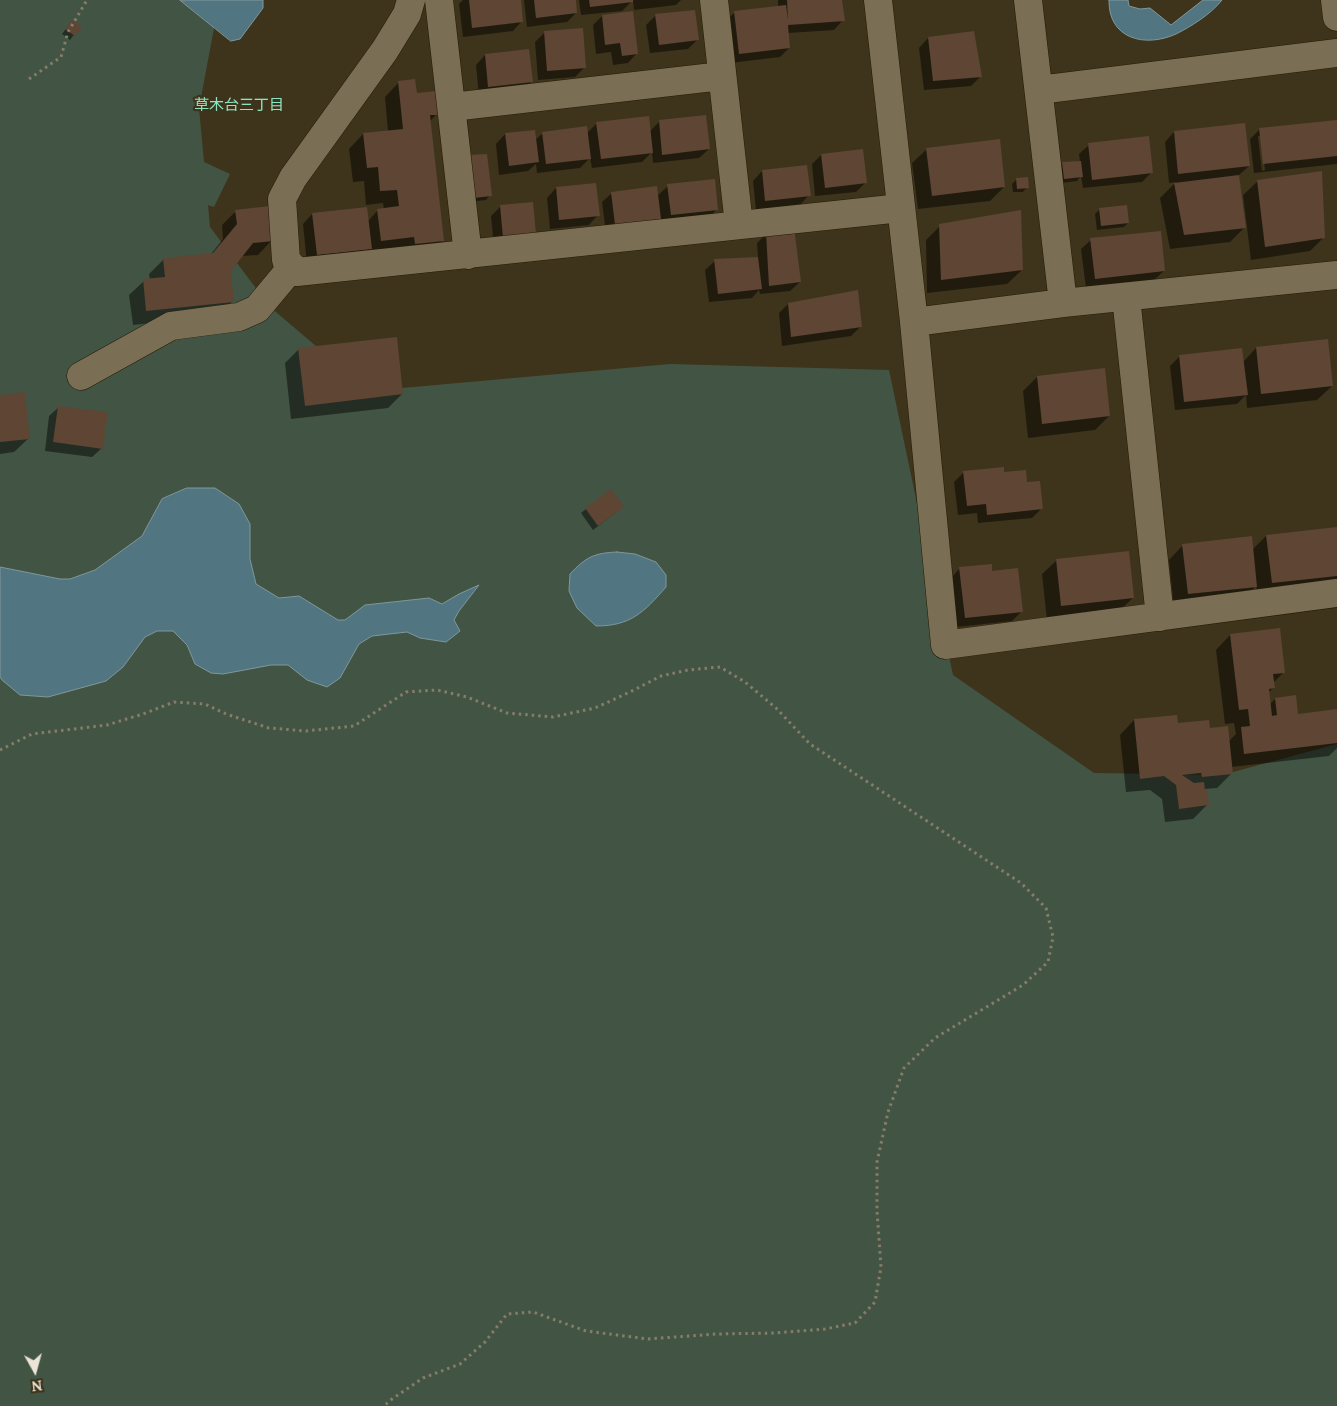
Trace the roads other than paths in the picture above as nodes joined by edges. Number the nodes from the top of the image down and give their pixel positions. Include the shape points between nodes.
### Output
1 (411, 0) edge
2 (439, 0) edge
3 (714, 0) edge
4 (878, 0) edge
5 (1028, 0) edge
6 (1335, 0) edge
7 (1337, 18) edge
8 (1337, 53) edge
9 (722, 76) junction
10 (1039, 90) junction
11 (452, 107) junction
12 (901, 208) junction
13 (739, 225) junction
14 (468, 255) junction
15 (292, 267) junction
16 (1337, 275) edge
17 (1126, 297) junction
18 (1064, 303) junction
19 (914, 322) junction
20 (81, 376) dead end
21 (1337, 593) edge
22 (1160, 616) junction

1 - 15 street via 407,14 385,50 293,178 282,199 286,260
2 - 11 street
3 - 9 street
4 - 12 street
5 - 10 street
6 - 7 street
8 - 10 street
9 - 11 street
9 - 13 street
10 - 18 street
11 - 14 street
12 - 13 street
12 - 19 street
13 - 14 street
14 - 15 street via 297,272
15 - 20 street via 256,309 240,317 171,326
16 - 17 street
17 - 18 street
17 - 22 street
18 - 19 street
19 - 22 street via 945,645
21 - 22 street

